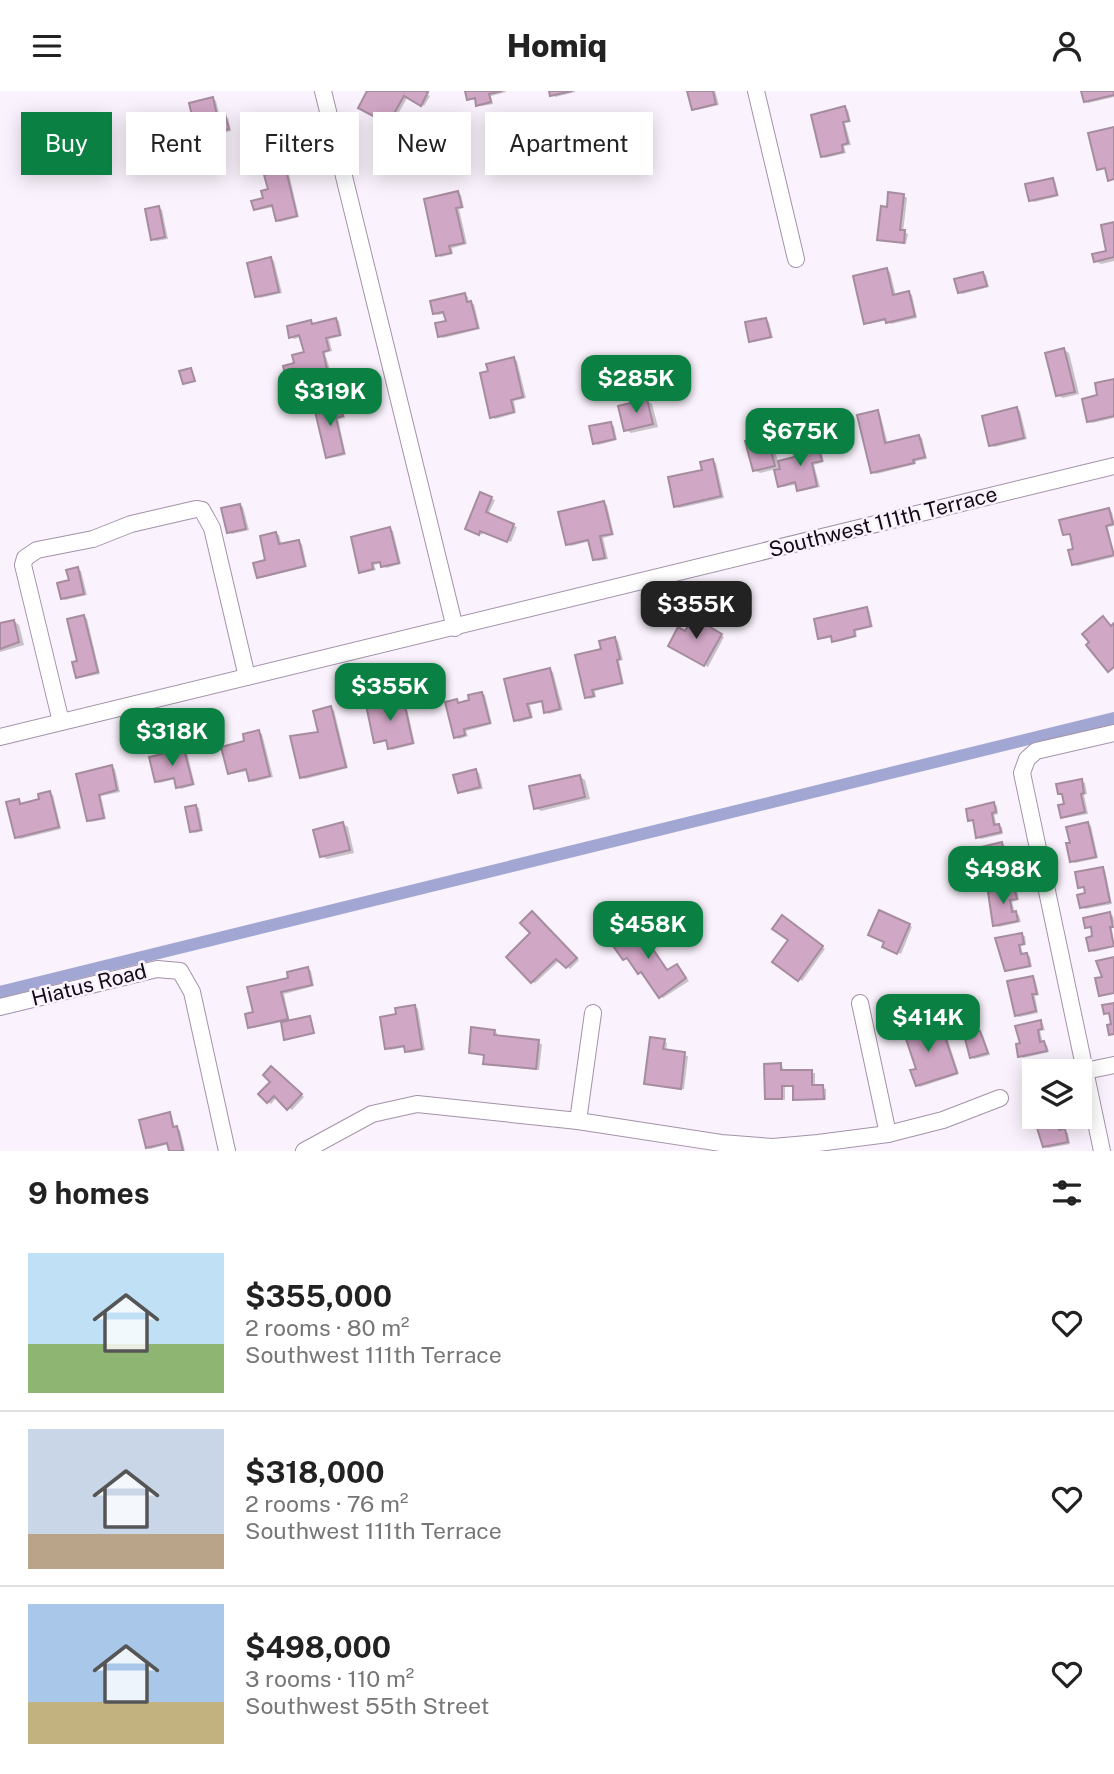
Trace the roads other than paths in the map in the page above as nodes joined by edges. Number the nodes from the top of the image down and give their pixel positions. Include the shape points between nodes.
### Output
1 (323, 91) edge
2 (756, 91) edge
3 (796, 259) dead end
4 (1114, 466) edge
5 (455, 628) junction
6 (247, 677) junction
7 (61, 722) junction
8 (1114, 733) edge
9 (0, 737) edge
10 (860, 1003) dead end
11 (0, 1007) edge
12 (593, 1013) dead end
13 (1082, 1059) edge
14 (1114, 1065) edge
15 (1092, 1070) edge
16 (1000, 1098) dead end
17 (1092, 1104) edge
18 (578, 1121) junction
19 (888, 1134) junction
20 (819, 1147) edge
21 (227, 1151) edge
22 (304, 1151) edge
23 (1102, 1151) edge

1 - 5 street
2 - 3 street
4 - 5 street, Southwest 111th Terrace
5 - 6 street, Southwest 111th Terrace
6 - 7 street, Southwest 111th Terrace
6 - 7 street via 212,528 202,510 131,524 93,539 37,550 25,558
7 - 9 street, Southwest 111th Terrace
8 - 13 street via 1036,751 1024,764 1022,778
10 - 19 street
11 - 21 street, Hiatus Road via 157,969 180,971 192,992
12 - 18 street
14 - 15 street
16 - 19 street via 943,1120
17 - 23 street
18 - 20 street via 721,1143
18 - 22 street via 417,1104 372,1114
19 - 20 street

